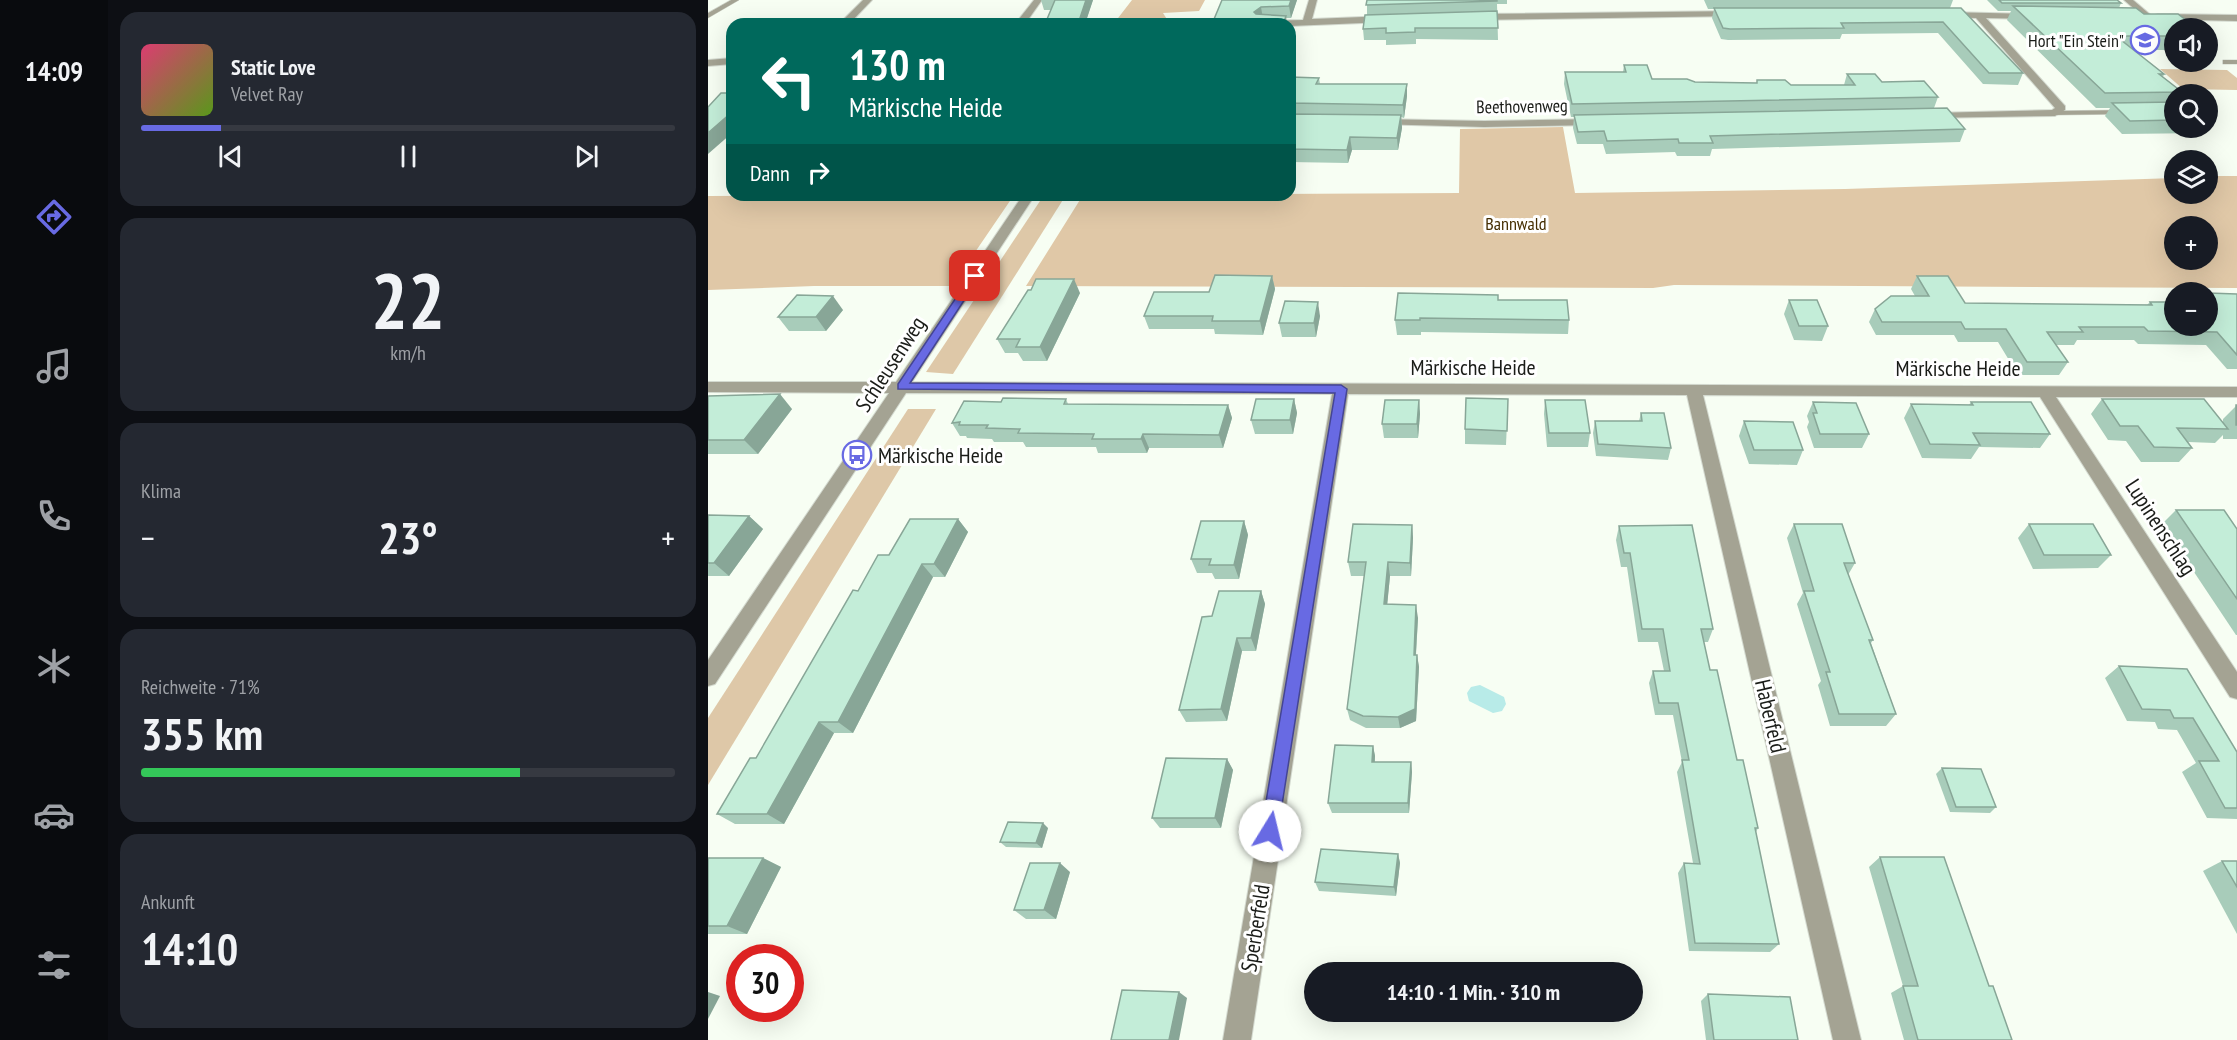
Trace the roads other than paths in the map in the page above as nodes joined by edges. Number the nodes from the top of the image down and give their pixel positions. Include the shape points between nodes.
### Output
1 (736, 0) edge
2 (868, 0) edge
3 (1038, 0) edge
4 (1314, 0) edge
5 (2128, 0) edge
6 (1752, 14) edge
7 (1930, 15) edge
8 (1978, 15) junction
9 (708, 16) edge
10 (2046, 16) edge
11 (2126, 16) edge
12 (2149, 16) junction
13 (1464, 17) edge
14 (850, 18) edge
15 (1024, 18) edge
16 (1396, 18) edge
17 (2237, 18) edge
18 (1296, 22) edge
19 (1307, 22) junction
20 (726, 62) edge
21 (2226, 62) dead end
22 (2237, 62) edge
23 (708, 63) edge
24 (2138, 112) edge
25 (2055, 113) junction
26 (1914, 117) edge
27 (1370, 122) edge
28 (1607, 122) edge
29 (1025, 201) edge
30 (708, 387) edge
31 (902, 387) junction
32 (1341, 389) junction
33 (1694, 391) junction
34 (2044, 391) junction
35 (2237, 392) edge
36 (708, 677) edge
37 (2237, 690) edge
38 (1237, 1040) edge
39 (1847, 1040) edge

1 - 9 lane
2 - 14 street
3 - 15 street
4 - 19 street
5 - 12 street
6 - 13 street via 1530,11
7 - 8 street
8 - 10 street
8 - 25 street via 2056,101 2061,108
11 - 12 street
12 - 17 street
16 - 19 street
18 - 19 street
20 - 23 street
21 - 22 lane
24 - 25 lane
25 - 26 street
27 - 28 street, Beethovenweg
29 - 31 street, Schleusenweg
30 - 31 street, Märkische Heide
31 - 32 street, Märkische Heide
31 - 36 street, Schleusenweg
32 - 33 street, Märkische Heide
32 - 38 street, Sperberfeld
33 - 34 street, Märkische Heide
33 - 39 street, Haberfeld
34 - 35 street, Märkische Heide
34 - 37 street, Lupinenschlag

